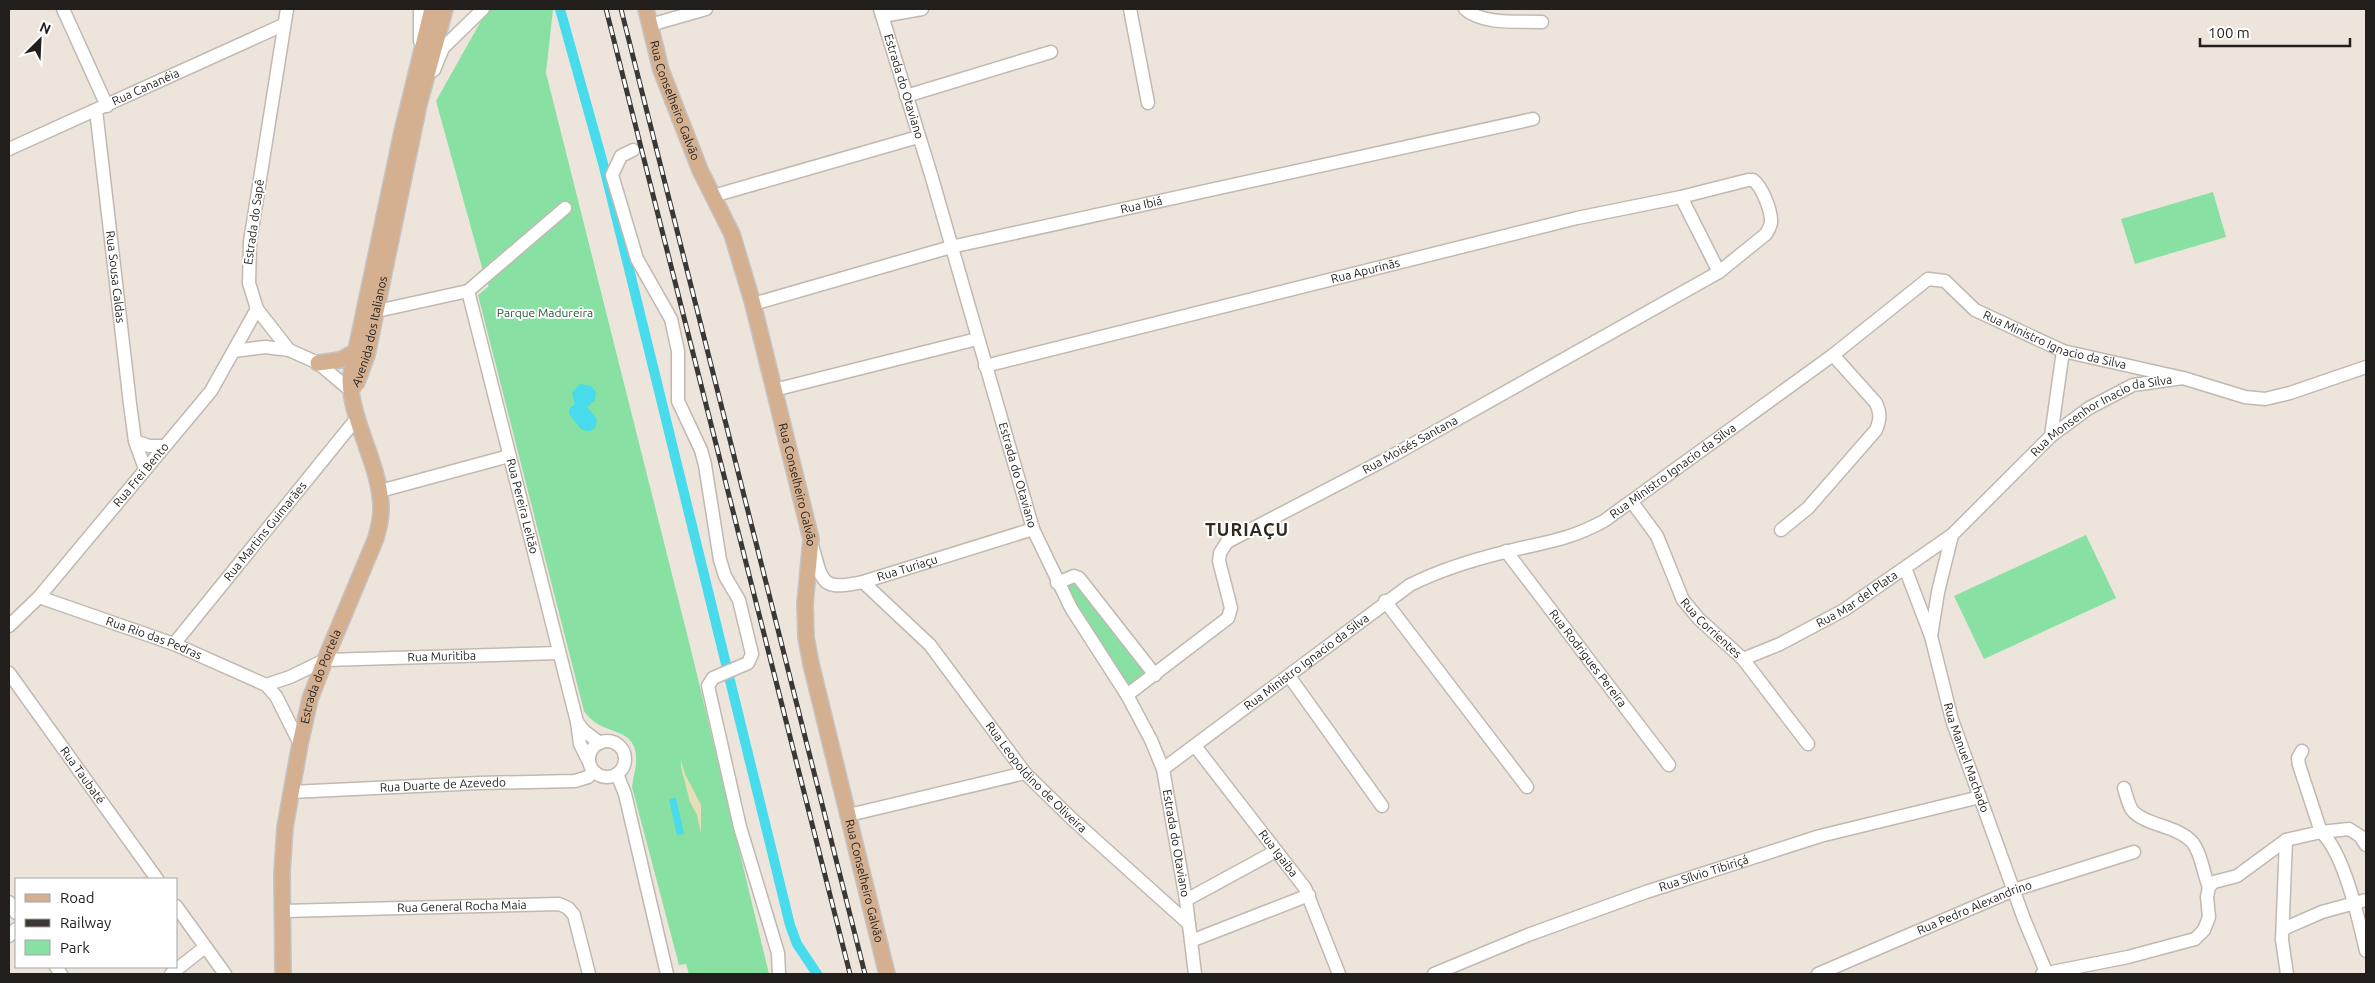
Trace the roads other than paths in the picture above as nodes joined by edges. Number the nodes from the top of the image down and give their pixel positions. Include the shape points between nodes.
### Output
1 (63, 9) edge
2 (287, 9) edge
3 (420, 9) edge
4 (432, 9) edge
5 (445, 9) edge
6 (483, 9) edge
7 (646, 9) edge
8 (706, 9) edge
9 (922, 9) edge
10 (1130, 9) edge
11 (1465, 9) edge
12 (881, 12) edge
13 (1542, 22) dead end
14 (283, 25) junction
15 (650, 25) junction
16 (1051, 52) dead end
17 (420, 56) junction
18 (906, 96) junction
19 (1148, 103) dead end
20 (419, 104) junction
21 (101, 108) junction
22 (1533, 119) dead end
23 (918, 137) junction
24 (9, 149) edge
25 (633, 150) dead end
26 (713, 196) junction
27 (1681, 197) junction
28 (565, 208) dead end
29 (1766, 234) joint
30 (950, 247) junction
31 (1719, 272) junction
32 (468, 291) junction
33 (753, 304) junction
34 (257, 309) junction
35 (377, 311) junction
36 (976, 339) junction
37 (234, 350) junction
38 (289, 350) junction
39 (2063, 350) junction
40 (355, 352) junction
41 (1833, 355) junction
42 (318, 363) junction
43 (984, 366) junction
44 (2366, 367) edge
45 (2183, 378) junction
46 (350, 390) junction
47 (774, 390) junction
48 (357, 418) junction
49 (2052, 436) junction
50 (135, 441) junction
51 (165, 446) junction
52 (509, 456) junction
53 (145, 469) junction
54 (380, 491) junction
55 (1632, 502) junction
56 (1033, 529) junction
57 (1781, 530) dead end
58 (1952, 535) junction
59 (811, 539) junction
60 (1506, 551) junction
61 (1905, 568) junction
62 (863, 582) junction
63 (1057, 583) junction
64 (39, 597) junction
65 (1385, 601) junction
66 (9, 626) edge
67 (1931, 636) junction
68 (174, 644) junction
69 (559, 654) junction
70 (1743, 659) junction
71 (324, 660) junction
72 (9, 673) edge
73 (1156, 675) junction
74 (1289, 676) junction
75 (266, 685) junction
76 (1127, 695) junction
77 (577, 722) junction
78 (600, 743) junction
79 (300, 744) junction
80 (1808, 744) dead end
81 (1195, 746) junction
82 (2302, 751) dead end
83 (1669, 765) dead end
84 (591, 766) junction
85 (1163, 769) junction
86 (1025, 773) junction
87 (617, 774) junction
88 (1527, 787) dead end
89 (2124, 788) dead end
90 (291, 792) junction
91 (1980, 797) junction
92 (1382, 806) dead end
93 (849, 815) junction
94 (2321, 832) junction
95 (2286, 840) junction
96 (2366, 845) edge
97 (1276, 851) junction
98 (2134, 852) dead end
99 (156, 878) edge
100 (2209, 887) junction
101 (2014, 890) junction
102 (1309, 895) junction
103 (1186, 900) junction
104 (2360, 902) edge
105 (178, 909) edge
106 (283, 911) junction
107 (1189, 924) junction
108 (2283, 929) junction
109 (1191, 941) junction
110 (205, 947) junction
111 (2366, 951) edge
112 (171, 974) edge
113 (225, 974) edge
114 (284, 974) edge
115 (590, 974) edge
116 (667, 974) edge
117 (779, 974) edge
118 (887, 974) edge
119 (1195, 974) edge
120 (1339, 974) edge
121 (1434, 974) edge
122 (1818, 974) edge
123 (2046, 974) edge
124 (2287, 974) edge

1 - 21 street, Rua Sousa Caldas
2 - 14 street, Estrada do Sapê
3 - 17 street
4 - 17 main road, Avenida dos Italianos
5 - 20 main road, Avenida dos Italianos
6 - 20 street via 443,48
7 - 15 main road, Rua Conselheiro Galvão
8 - 15 street
9 - 12 street
10 - 19 street
11 - 13 street via 1476,16 1495,20
12 - 18 street, Estrada do Otaviano
14 - 21 street, Rua Cananéia
14 - 34 street, Estrada do Sapê via 248,266 249,283
15 - 26 main road, Rua Conselheiro Galvão via 662,70
16 - 18 street
17 - 40 main road, Avenida dos Italianos
18 - 23 street, Estrada do Otaviano
20 - 35 main road, Avenida dos Italianos
21 - 24 street, Rua Cananéia
21 - 50 street, Rua Sousa Caldas
22 - 30 street, Rua Ibiá
23 - 26 street
23 - 30 street, Estrada do Otaviano
25 - 117 street via 621,156 612,175 637,259 671,319 678,351 678,402 701,450 720,560 739,600 752,654 748,663 712,678 708,686 740,827 778,952
26 - 33 main road, Rua Conselheiro Galvão via 732,234
27 - 29 street, Rua Apurinãs via 1753,180 1758,184 1770,216
27 - 31 street
27 - 43 street, Rua Apurinãs via 1578,218
28 - 32 street
29 - 31 street, Rua Moisés Santana
30 - 33 street, Rua Ibiá
30 - 36 street, Estrada do Otaviano
31 - 73 street, Rua Moisés Santana via 1390,457 1228,542 1219,561 1231,608 1228,618
32 - 35 street
32 - 52 street, Rua Pereira Leitão
33 - 47 main road, Rua Conselheiro Galvão
34 - 37 street, Rua Frei Bento
34 - 38 street, Estrada do Sapê
35 - 46 main road, Avenida dos Italianos via 362,370
36 - 43 street, Estrada do Otaviano
36 - 47 street
37 - 38 street via 265,347
37 - 51 street, Rua Frei Bento via 211,391
38 - 42 street, Estrada do Sapê
39 - 41 street, Rua Ministro Ignacio da Silva via 1975,310 1952,286 1935,278 1913,289
39 - 45 street, Rua Ministro Ignacio da Silva
39 - 49 street
40 - 42 main road via 340,360
40 - 46 main road, Avenida dos Italianos
41 - 55 street, Rua Ministro Ignacio da Silva
41 - 57 street via 1876,403 1880,422 1808,508
42 - 46 street, Estrada do Sapê
43 - 56 street, Estrada do Otaviano
44 - 45 street, Rua Monsenhor Inacio da Silva via 2290,393 2265,398 2245,397
45 - 49 street, Rua Monsenhor Inacio da Silva via 2133,385 2090,408
46 - 48 main road, Estrada do Portela
47 - 59 main road, Rua Conselheiro Galvão
48 - 54 main road, Estrada do Portela
48 - 68 street, Rua Martins Guimarães
49 - 58 street, Rua Monsenhor Inacio da Silva
50 - 51 street via 149,446
50 - 53 street, Rua Sousa Caldas
51 - 53 street, Rua Frei Bento
52 - 54 street
52 - 69 street, Rua Pereira Leitão
53 - 64 street, Rua Frei Bento
54 - 71 main road, Estrada do Portela via 381,512 376,538
55 - 60 street, Rua Ministro Ignacio da Silva via 1604,521 1570,537
55 - 70 street, Rua Corrientes via 1657,536 1683,600
56 - 62 street, Rua Turiaçu
56 - 63 street, Estrada do Otaviano
58 - 61 street, Rua Monsenhor Inacio da Silva
58 - 67 street, Rua Manuel Machado
59 - 62 street, Rua Turiaçu via 821,575 830,586
59 - 93 main road, Rua Conselheiro Galvão via 805,604 806,636 818,697
60 - 65 street, Rua Ministro Ignacio da Silva via 1432,573
60 - 83 street, Rua Rodrigues Pereira
61 - 67 street, Rua Mar del Plata
61 - 70 street, Rua Mar del Plata via 1844,610 1780,644
62 - 86 street, Rua Leopoldino de Oliveira via 930,645
63 - 73 street via 1074,576 1079,578
63 - 76 street, Estrada do Otaviano
64 - 66 street, Rua Frei Bento
64 - 68 street, Rua Rio das Pedras
65 - 74 street, Rua Ministro Ignacio da Silva
65 - 88 street
67 - 91 street, Rua Manuel Machado via 1952,720
68 - 75 street, Rua Rio das Pedras
69 - 71 street, Rua Muritiba
69 - 77 street, Rua Pereira Leitão
70 - 80 street, Rua Corrientes
71 - 75 street
71 - 79 main road, Estrada do Portela via 310,699
72 - 99 street, Rua Taubaté
73 - 76 street, Rua Moisés Santana
74 - 81 street, Rua Ministro Ignacio da Silva
74 - 92 street
75 - 79 street via 280,704
76 - 85 street, Estrada do Otaviano
77 - 78 street
77 - 84 street, Rua Pereira Leitão via 580,744
78 - 84 street via 591,750
78 - 87 street via 617,744 624,754 624,765
79 - 90 main road, Estrada do Portela
81 - 85 street, Rua Ministro Ignacio da Silva
81 - 97 street, Rua Igaiba
82 - 94 street via 2299,765
84 - 87 street via 607,778
84 - 90 street, Rua Duarte de Azevedo via 588,777 575,781
85 - 103 street, Estrada do Otaviano
86 - 93 street
86 - 107 street, Rua Leopoldino de Oliveira
87 - 116 street via 625,794
89 - 100 street via 2131,809 2138,815 2172,829 2192,843
90 - 106 main road, Estrada do Portela via 285,827
91 - 101 street, Rua Manuel Machado
91 - 121 street, Rua Sílvio Tibiriçá via 1820,836 1637,896 1528,935
93 - 118 main road, Rua Conselheiro Galvão
94 - 95 street
94 - 96 street via 2349,829
94 - 104 street via 2328,838
95 - 100 street via 2237,876 2214,882
95 - 108 street
97 - 102 street, Rua Igaiba
97 - 103 street
98 - 101 street, Rua Pedro Alexandrino
100 - 123 street via 2209,917 2204,930 2194,938 2128,957
101 - 122 street, Rua Pedro Alexandrino
101 - 123 street, Rua Manuel Machado
102 - 109 street
102 - 120 street, Rua Igaiba
103 - 107 street, Estrada do Otaviano
104 - 108 street via 2322,912
104 - 111 street
105 - 110 street
106 - 114 main road, Estrada do Portela
106 - 115 street, Rua General Rocha Maia via 559,904 574,915
107 - 109 street
108 - 124 street
109 - 119 street
110 - 112 street
110 - 113 street

